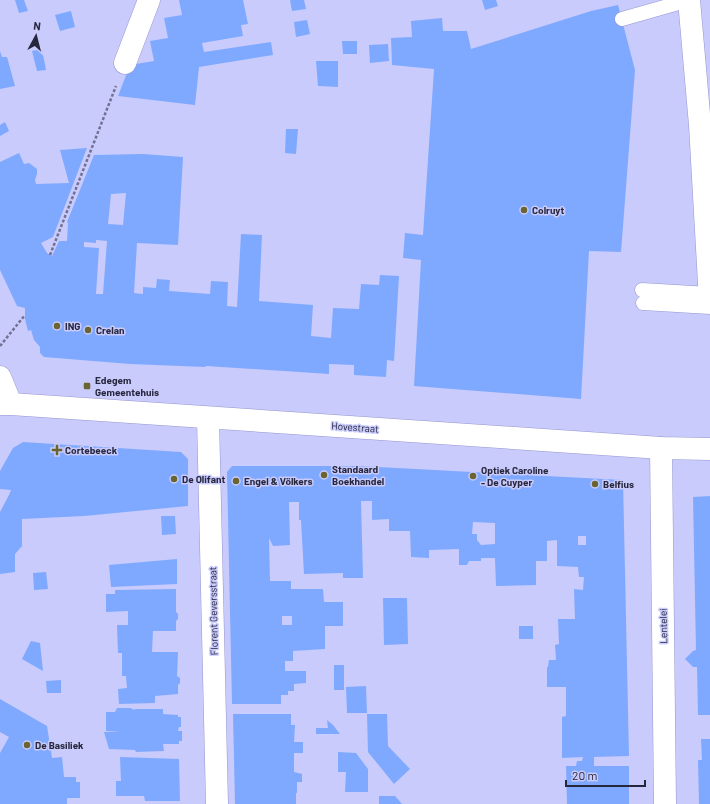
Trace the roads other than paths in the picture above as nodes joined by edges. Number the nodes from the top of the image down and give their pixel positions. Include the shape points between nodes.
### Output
1 (149, 0) edge
2 (689, 0) edge
3 (622, 19) dead end
4 (125, 63) road end
5 (710, 294) edge
6 (710, 301) edge
7 (710, 307) edge
8 (0, 377) edge
9 (4, 408) edge
10 (208, 418) junction
11 (661, 448) junction
12 (710, 449) edge
13 (217, 804) edge
14 (666, 804) edge

1 - 4 street
2 - 3 lane
2 - 5 street via 700,125
5 - 6 street
5 - 7 lane via 642,296
8 - 9 street
9 - 10 street, Hovestraat
10 - 11 street, Hovestraat
10 - 13 street, Florent Geversstraat
11 - 12 street, Hovestraat
11 - 14 street, Lentelei

